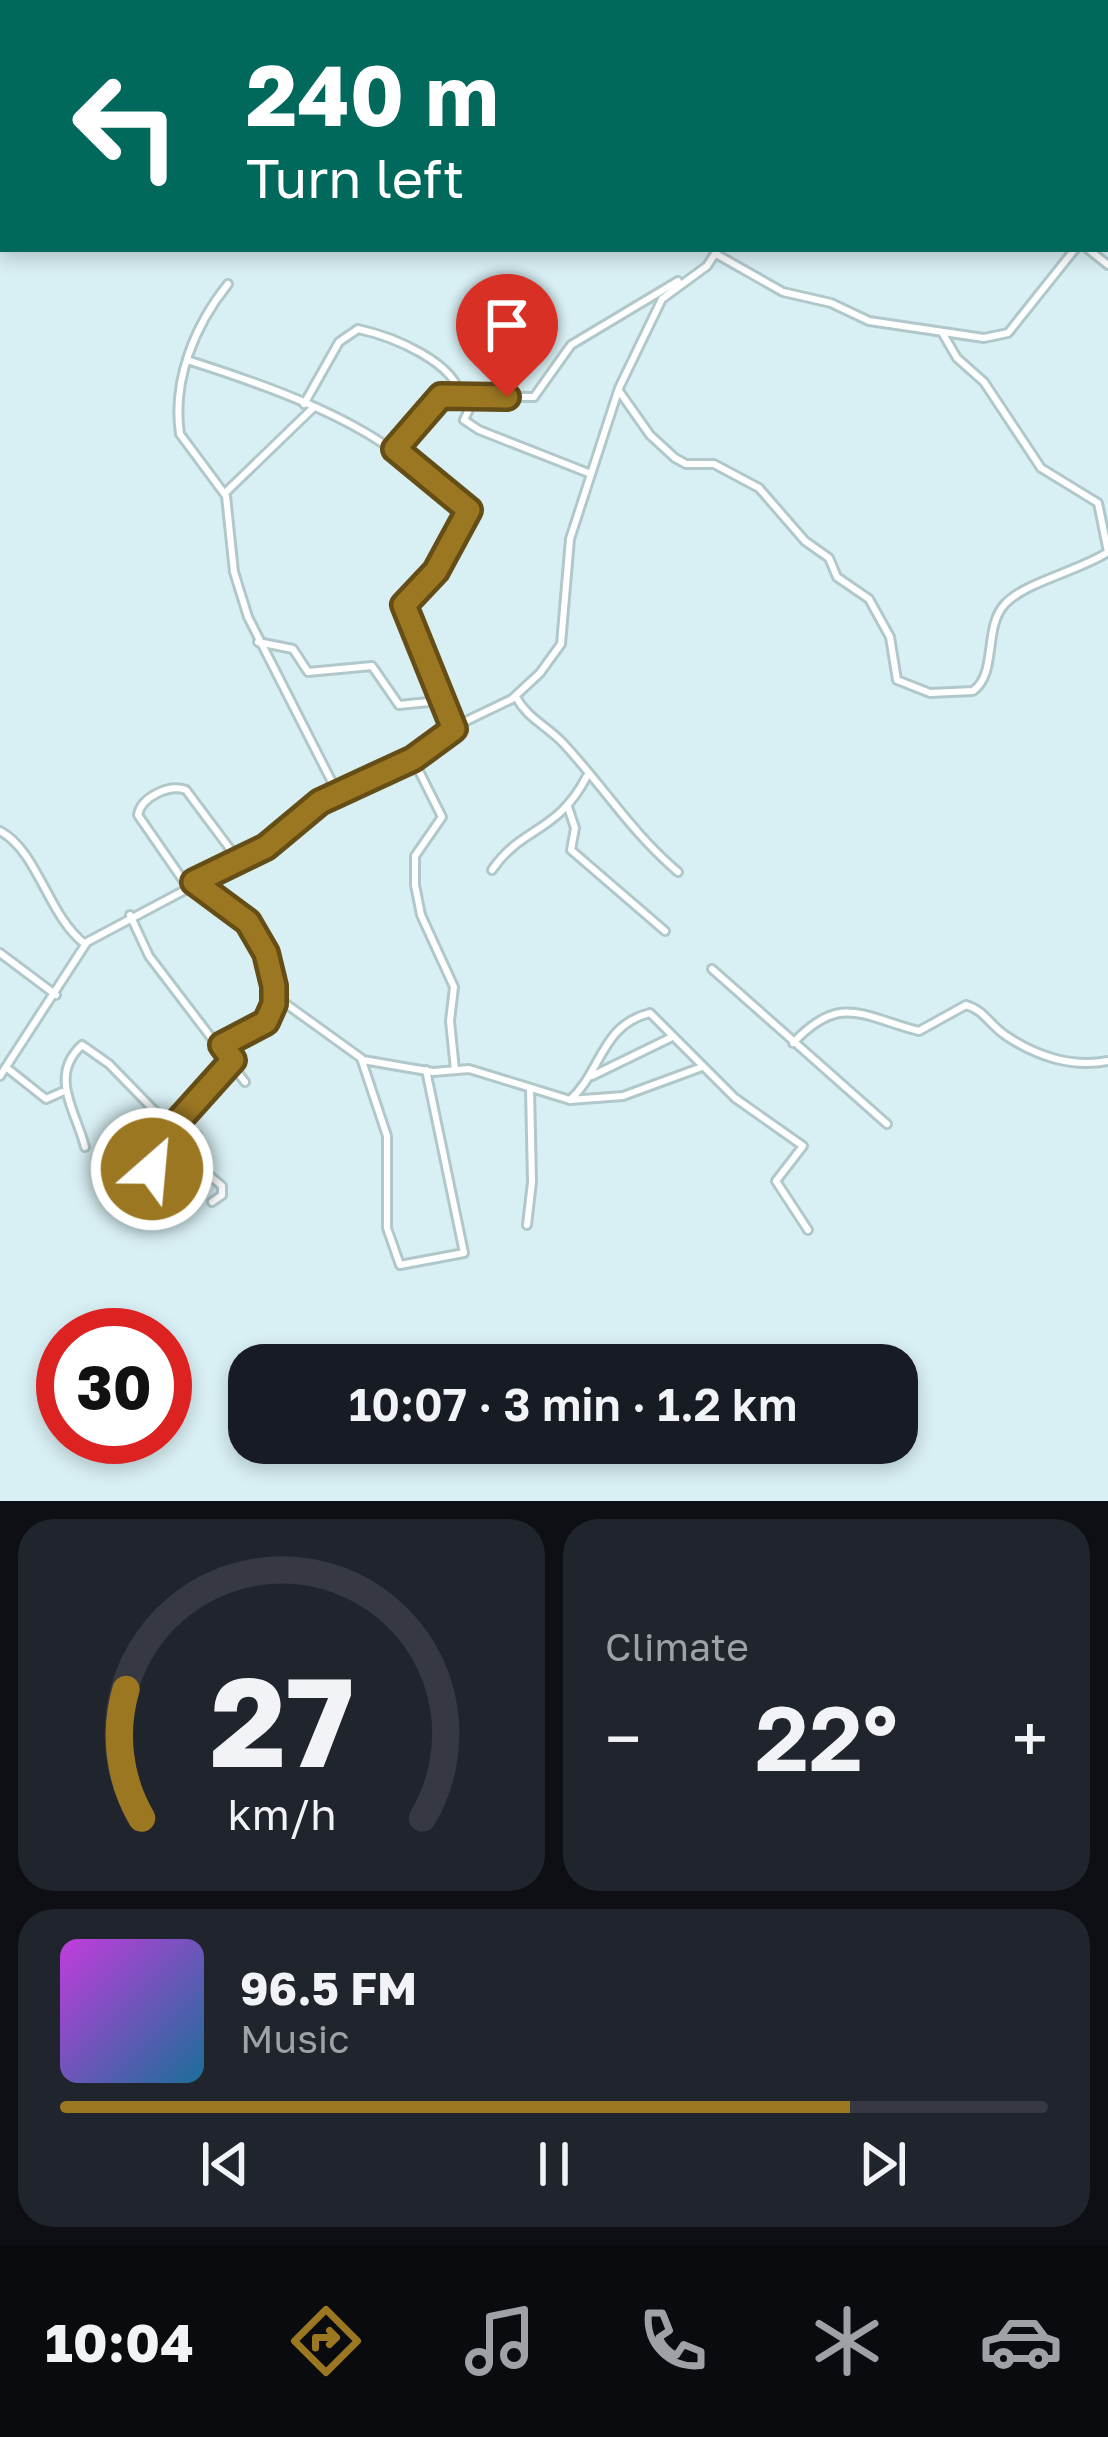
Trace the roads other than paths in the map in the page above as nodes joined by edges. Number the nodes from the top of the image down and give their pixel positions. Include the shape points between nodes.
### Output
1 (716, 252) edge
2 (719, 252) edge
3 (1073, 252) edge
4 (682, 281) junction
5 (228, 284) dead end
6 (944, 334) junction
7 (187, 360) junction
8 (618, 390) junction
9 (461, 398) junction
10 (474, 400) junction
11 (304, 404) junction
12 (313, 408) junction
13 (395, 449) junction
14 (591, 474) junction
15 (224, 493) junction
16 (258, 642) junction
17 (516, 697) junction
18 (440, 701) junction
19 (454, 729) junction
20 (413, 759) junction
21 (587, 776) junction
22 (337, 792) junction
23 (568, 807) junction
24 (0, 831) edge
25 (239, 861) junction
26 (492, 870) dead end
27 (678, 872) dead end
28 (190, 884) junction
29 (130, 915) junction
30 (665, 931) dead end
31 (85, 944) junction
32 (0, 953) edge
33 (712, 969) dead end
34 (56, 995) junction
35 (275, 996) junction
36 (670, 1038) junction
37 (793, 1043) junction
38 (222, 1045) junction
39 (233, 1060) junction
40 (362, 1060) junction
41 (1108, 1061) edge
42 (702, 1067) junction
43 (7, 1068) junction
44 (427, 1070) junction
45 (455, 1070) junction
46 (0, 1076) edge
47 (591, 1076) junction
48 (245, 1082) dead end
49 (530, 1089) junction
50 (64, 1091) junction
51 (570, 1100) junction
52 (887, 1124) dead end
53 (174, 1132) junction
54 (197, 1135) dead end
55 (172, 1143) junction
56 (86, 1147) dead end
57 (116, 1157) dead end
58 (140, 1188) junction
59 (212, 1202) dead end
60 (161, 1222) dead end
61 (527, 1225) dead end
62 (808, 1230) dead end

1 - 4 street
2 - 6 street via 786,293 869,321
3 - 6 street via 1005,336
4 - 8 street via 656,310
4 - 10 street via 572,345 534,397
5 - 7 street
6 - 8 street via 1043,469 1098,503 1108,551 1008,601 994,625 981,686 963,693 930,694 896,679 890,637 869,599 837,577 829,558 759,488 713,464 675,458
7 - 11 street
7 - 15 street via 180,434
8 - 14 street
9 - 10 street
9 - 11 street via 444,369 358,329 339,342
9 - 13 street via 436,398
10 - 14 street via 464,419 479,430
11 - 12 street
12 - 13 street
12 - 15 street
13 - 18 street via 469,510 436,571 404,605
14 - 17 street via 570,539 561,644
15 - 16 street via 234,572
16 - 18 street via 293,649 308,672 371,666 399,706
16 - 22 street
17 - 19 street
17 - 21 street
18 - 19 street
19 - 20 street
20 - 22 street
20 - 45 street via 442,817 415,855 415,885 454,987
21 - 23 street
21 - 27 street
22 - 25 street
23 - 26 street via 506,849
23 - 30 street via 571,850
24 - 31 street via 20,845 67,928
25 - 28 street
25 - 28 street via 186,790 163,791 138,815
28 - 29 street
28 - 35 street via 248,922 266,953
29 - 31 street
29 - 38 street via 149,956
31 - 34 street
32 - 34 street
33 - 37 street
34 - 43 street
35 - 38 street via 263,1025
35 - 40 street
36 - 42 street
36 - 47 street
36 - 47 street via 652,1014 642,1014 602,1045
37 - 41 street via 826,1016 874,1013 919,1031 966,1005 1048,1058
37 - 52 street
38 - 39 street
39 - 48 street
39 - 53 street
40 - 44 street
40 - 44 street via 387,1136 387,1228 400,1264 464,1253
42 - 51 street via 633,1094
42 - 62 street via 803,1147 776,1181
43 - 46 street
43 - 50 street via 46,1099
44 - 45 street
45 - 49 street
47 - 51 street
49 - 51 street
49 - 61 street
50 - 53 street via 68,1061 85,1045
50 - 56 street
53 - 54 street via 187,1142
53 - 55 street
55 - 58 street
55 - 59 street via 222,1186
57 - 58 street
58 - 60 street

